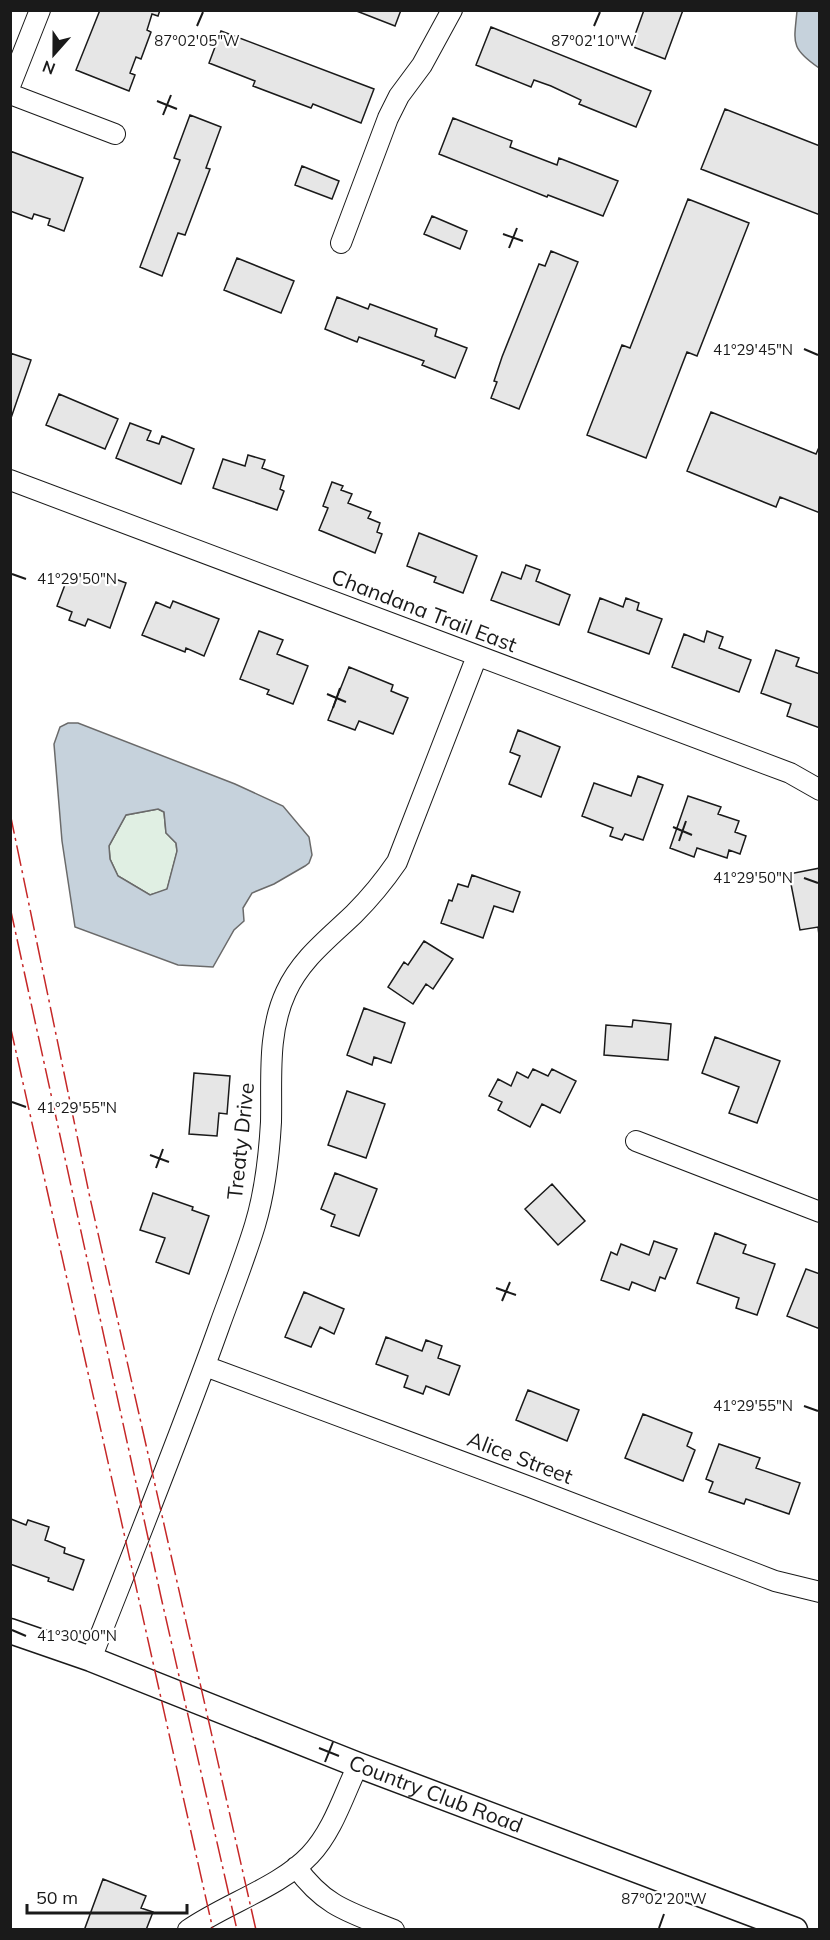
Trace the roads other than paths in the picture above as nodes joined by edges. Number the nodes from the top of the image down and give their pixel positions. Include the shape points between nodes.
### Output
1 (40, 10) edge
2 (452, 10) edge
3 (10, 86) edge
4 (10, 94) edge
5 (115, 134) dead end
6 (341, 243) dead end
7 (10, 480) edge
8 (477, 656) junction
9 (819, 790) edge
10 (636, 1141) dead end
11 (819, 1212) edge
12 (205, 1366) junction
13 (819, 1592) edge
14 (10, 1631) edge
15 (92, 1659) junction
16 (358, 1765) junction
17 (296, 1867) junction
18 (783, 1927) edge
19 (188, 1929) edge
20 (393, 1929) edge

1 - 3 street
2 - 6 street via 388,118
4 - 5 street
7 - 8 street, Chandana Trail East
8 - 9 street, Chandana Trail East via 790,773
8 - 12 street, Treaty Drive via 397,862 379,888 298,969 285,993 272,1044 266,1179 255,1224
10 - 11 street
12 - 13 street, Alice Street via 775,1581
12 - 15 street, Treaty Drive
14 - 15 street, Country Club Road
15 - 16 street, Country Club Road
16 - 17 street via 322,1840
16 - 18 street, Country Club Road
17 - 19 street
17 - 20 street via 316,1892 332,1904

